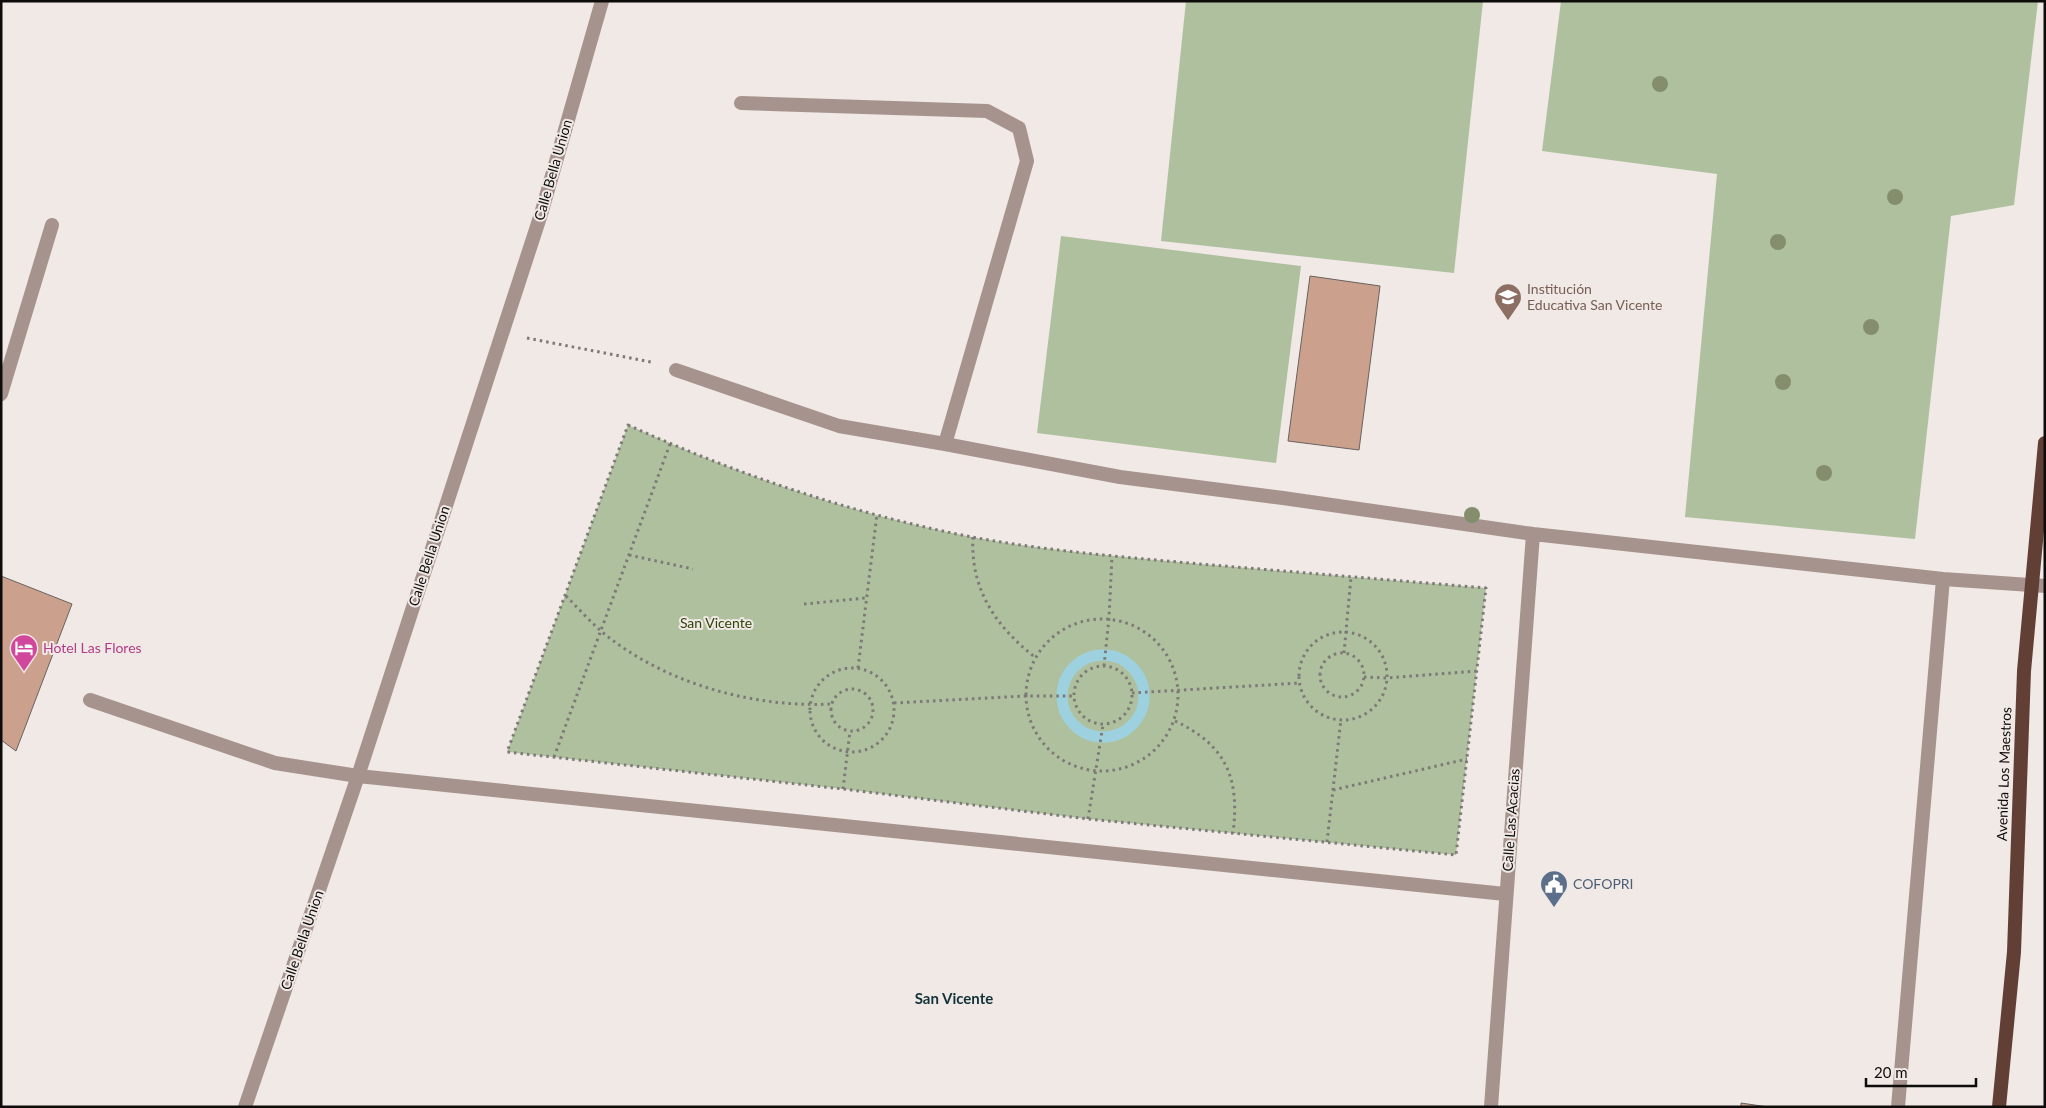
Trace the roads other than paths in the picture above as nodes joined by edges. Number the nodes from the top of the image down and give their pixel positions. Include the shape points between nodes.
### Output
1 (602, 1) edge
2 (741, 103) dead end
3 (52, 225) dead end
4 (676, 370) road end
5 (1, 394) edge
6 (2045, 443) edge
7 (945, 444) junction
8 (1533, 534) junction
9 (1943, 579) junction
10 (2039, 586) edge
11 (90, 700) dead end
12 (358, 776) junction
13 (1505, 894) junction
14 (245, 1107) edge
15 (1491, 1107) edge
16 (1898, 1107) edge
17 (1999, 1107) edge

1 - 12 street, Calle Bella Union via 541,214
2 - 7 street via 987,111 1019,128 1027,161
3 - 5 street
4 - 7 street via 839,426
6 - 10 highway, Avenida Los Maestros
7 - 8 street via 1120,477
8 - 9 street
8 - 13 street, Calle Las Acacias
9 - 10 street
9 - 16 street
10 - 17 highway, Avenida Los Maestros via 2024,672 2014,952
11 - 12 street via 276,763
12 - 13 street
12 - 14 street, Calle Bella Union
13 - 15 street, Calle Las Acacias

